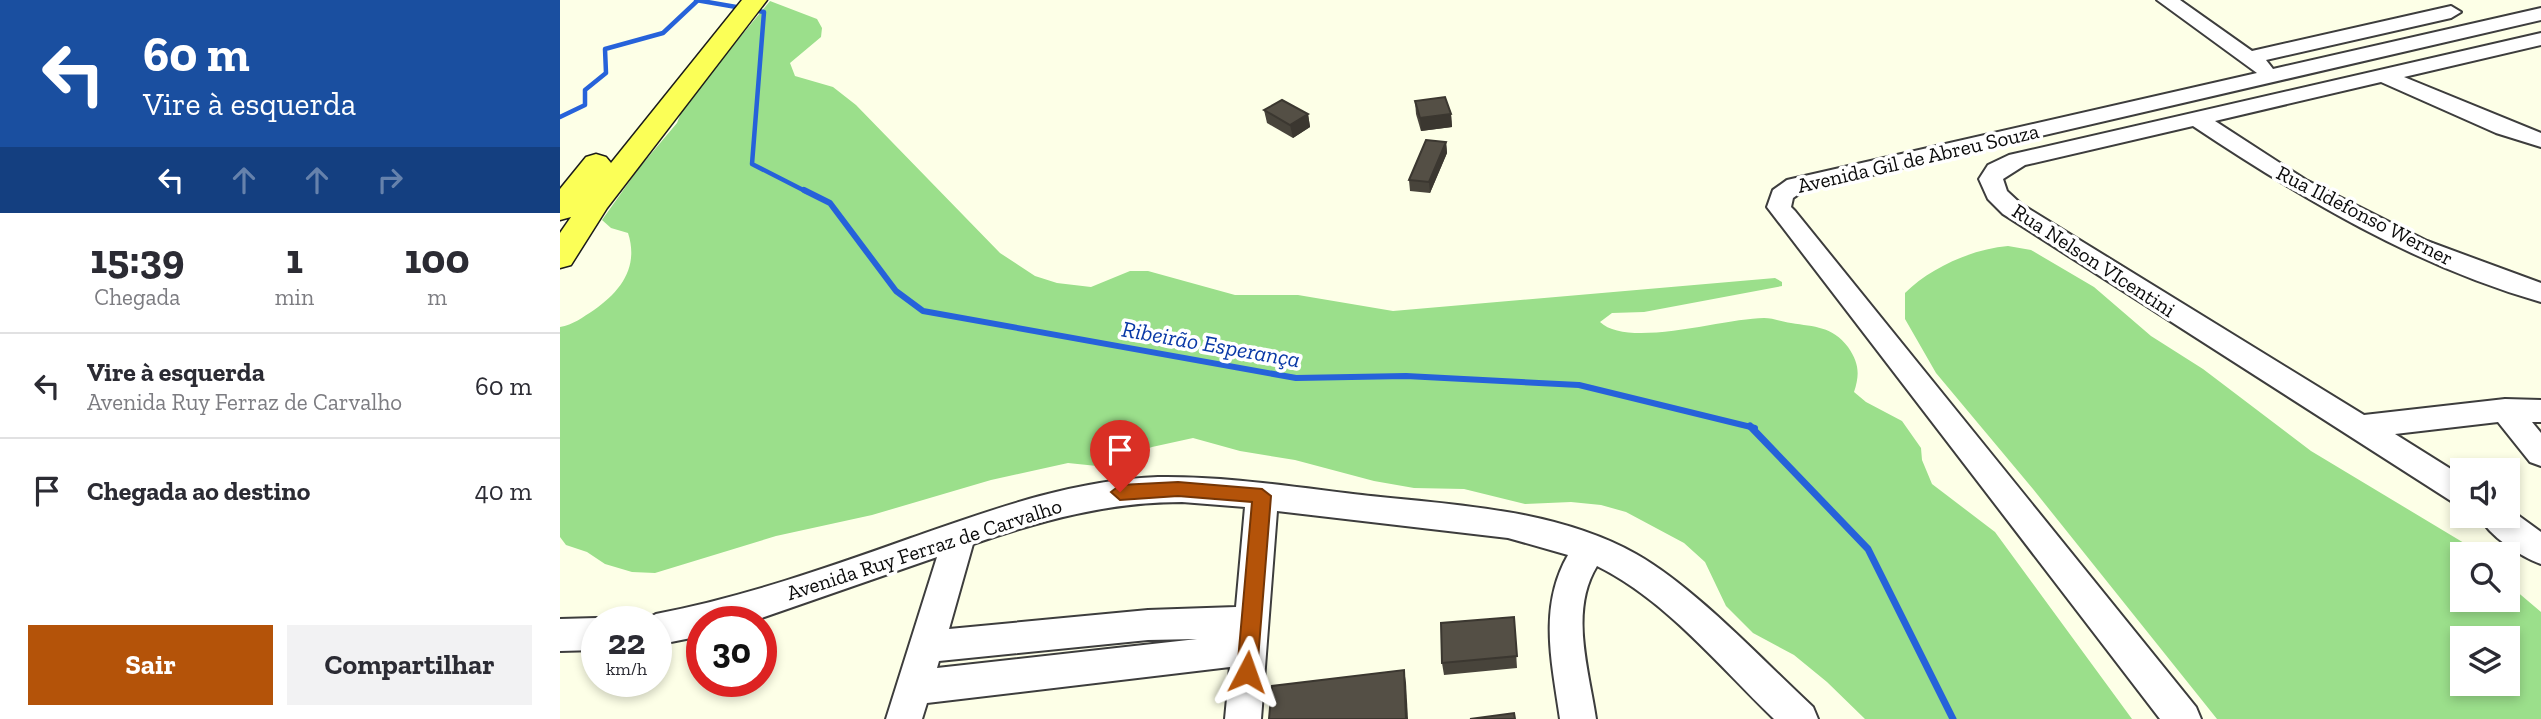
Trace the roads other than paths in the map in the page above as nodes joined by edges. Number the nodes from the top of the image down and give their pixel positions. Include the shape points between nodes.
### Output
1 (2166, 0) edge
2 (735, 8) edge
3 (2451, 12) dead end
4 (2541, 14) edge
5 (2541, 38) edge
6 (2249, 58) junction
7 (2274, 75) junction
8 (2384, 76) junction
9 (2197, 119) junction
10 (2541, 141) edge
11 (560, 210) edge
12 (560, 257) edge
13 (2541, 293) edge
14 (2505, 410) junction
15 (2541, 411) edge
16 (2360, 427) junction
17 (2541, 454) edge
18 (2450, 484) edge
19 (1262, 496) junction
20 (2511, 528) edge
21 (960, 535) junction
22 (1591, 548) junction
23 (2541, 550) edge
24 (560, 615) edge
25 (672, 626) edge
26 (581, 633) edge
27 (1250, 635) junction
28 (925, 647) junction
29 (908, 703) edge
30 (1243, 719) edge
31 (1578, 719) edge
32 (1800, 719) edge
33 (2183, 719) edge

1 - 6 street
2 - 11 main road
2 - 12 main road
3 - 6 street
4 - 7 street, Avenida Gil de Abreu Souza
5 - 8 street, Rua Nelson VIcentini
6 - 7 street
7 - 33 street, Avenida Gil de Abreu Souza via 1795,185 1779,202 1781,212
8 - 9 street, Rua Nelson VIcentini
8 - 10 street
9 - 13 street, Rua Ildefonso Werner via 2298,185 2418,247
9 - 16 street, Rua Nelson VIcentini via 2017,160 1996,170 1991,179 1996,194 2012,209
14 - 15 street
14 - 16 street
14 - 17 street
16 - 18 street
19 - 21 street, Avenida Ruy Ferraz de Carvalho via 1178,489 1120,492 1026,513
19 - 22 street, Avenida Ruy Ferraz de Carvalho via 1508,526
19 - 27 street
20 - 23 street
21 - 25 street, Avenida Ruy Ferraz de Carvalho via 772,599
21 - 28 street
22 - 31 street via 1571,581 1564,609
22 - 32 street, Avenida Ruy Ferraz de Carvalho via 1626,565 1671,597
24 - 26 street
27 - 28 street via 1148,625
27 - 29 street
27 - 30 street
28 - 29 street

